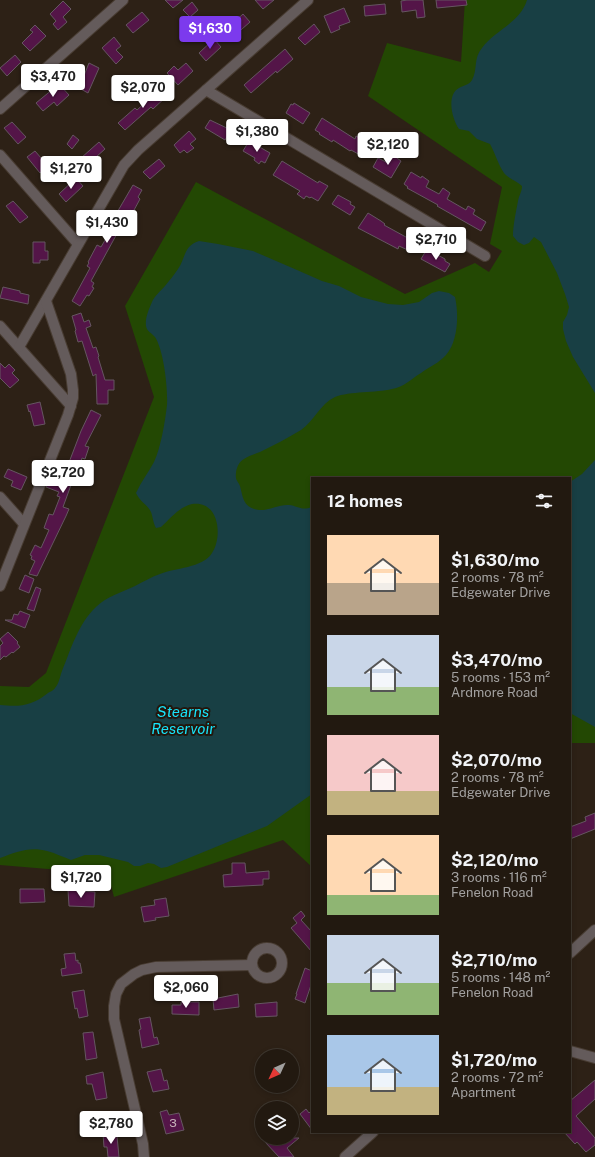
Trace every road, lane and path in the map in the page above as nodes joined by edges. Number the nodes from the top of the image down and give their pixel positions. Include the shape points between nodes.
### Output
1 (123, 0) edge
2 (308, 0) edge
3 (206, 90) junction
4 (0, 109) edge
5 (0, 155) edge
6 (78, 244) junction
7 (484, 256) dead end
8 (46, 301) junction
9 (0, 326) edge
10 (19, 347) junction
11 (71, 406) junction
12 (0, 497) edge
13 (24, 524) junction
14 (0, 586) edge
15 (595, 930) edge
16 (571, 952) edge
17 (252, 965) dead end
18 (571, 1051) edge
19 (595, 1058) edge
20 (372, 1133) edge
21 (144, 1157) edge
22 (345, 1157) edge

1 - 4 street
2 - 3 street
3 - 6 street via 124,165
3 - 7 street
5 - 6 street
6 - 8 street
8 - 10 street
8 - 11 street via 71,374
9 - 10 street
10 - 11 street
11 - 13 street
12 - 13 street
13 - 14 street
15 - 16 street
17 - 21 street via 156,967 130,976 118,989 114,1019
18 - 19 street
20 - 22 street

